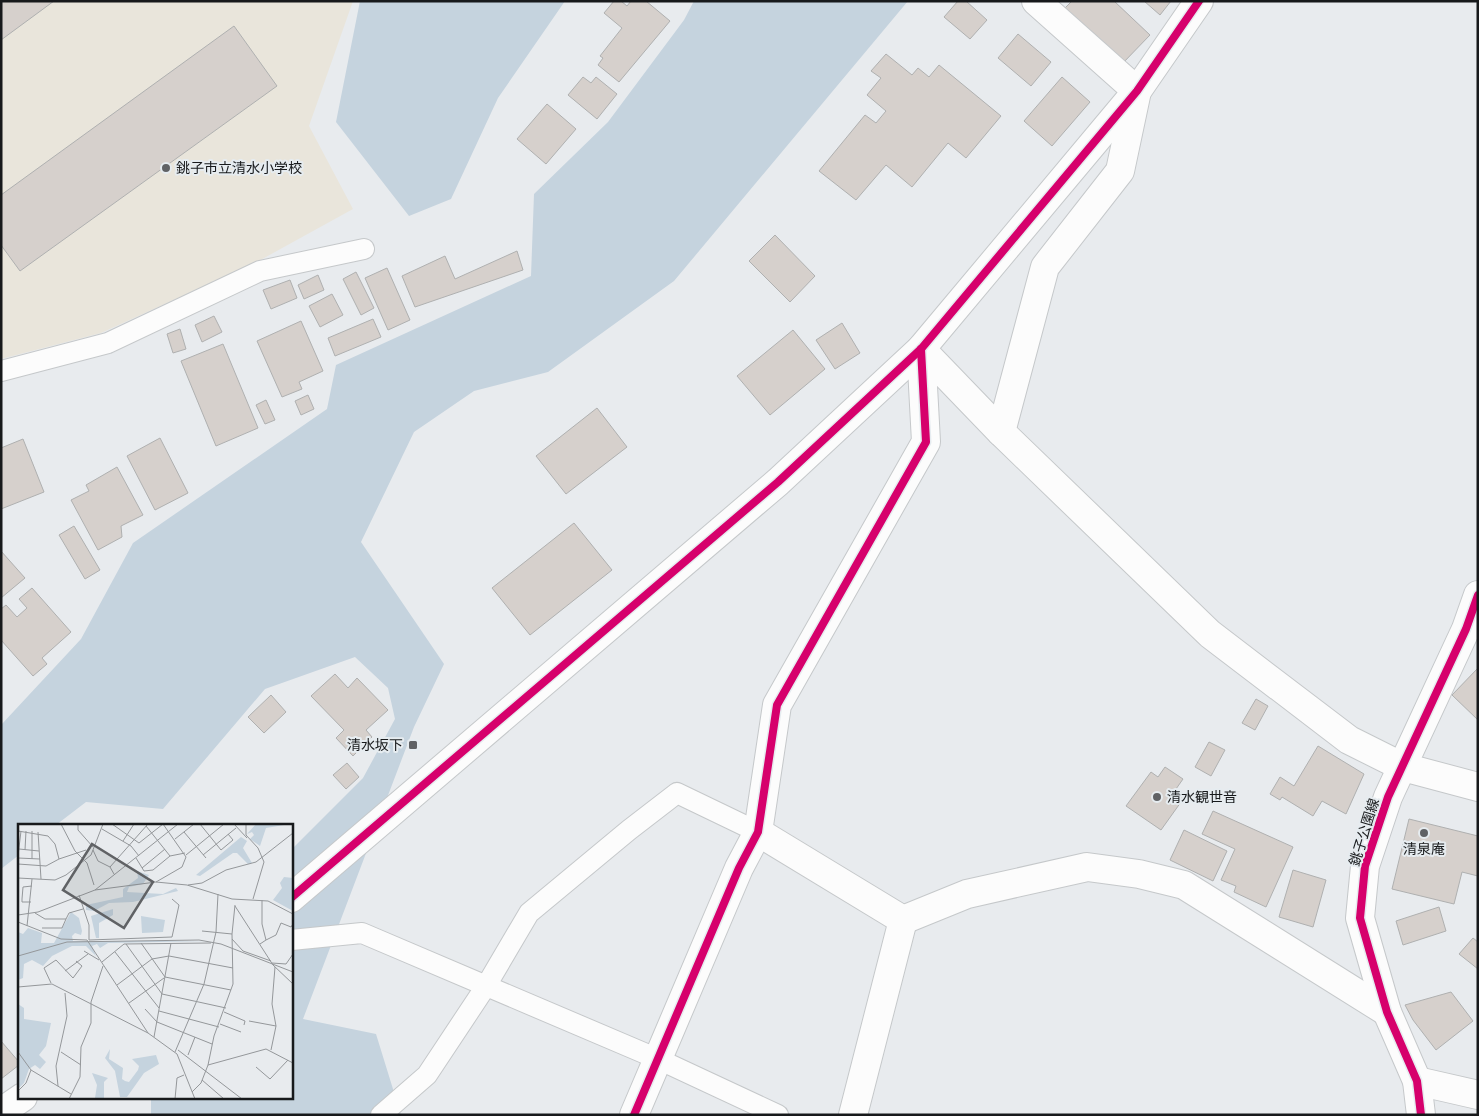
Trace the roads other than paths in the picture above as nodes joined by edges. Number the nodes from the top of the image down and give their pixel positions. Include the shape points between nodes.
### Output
1 (1036, 1) edge
2 (1199, 1) edge
3 (1137, 91) junction
4 (364, 249) dead end
5 (921, 349) junction
6 (1, 371) edge
7 (1001, 432) junction
8 (1478, 595) edge
9 (1472, 633) edge
10 (1403, 767) junction
11 (1478, 787) edge
12 (758, 832) junction
13 (292, 897) edge
14 (903, 920) junction
15 (292, 940) edge
16 (486, 986) junction
17 (1387, 1012) junction
18 (658, 1059) junction
19 (1417, 1081) junction
20 (1478, 1095) edge
21 (22, 1098) edge
22 (1, 1112) edge
23 (381, 1115) edge
24 (634, 1115) edge
25 (778, 1115) edge
26 (853, 1115) edge
27 (1421, 1115) edge

1 - 3 street
2 - 3 street
3 - 5 street
3 - 7 street via 1120,171 1045,267
4 - 6 lane via 260,270 108,344
5 - 7 street
5 - 12 street via 926,442 777,705
5 - 13 street via 778,482
7 - 10 street via 1210,634 1349,740
8 - 9 street, 銚子公園線
9 - 10 street, 銚子公園線
10 - 11 street
10 - 17 street, 銚子公園線 via 1388,798 1365,866 1360,918
12 - 14 street
12 - 16 lane via 677,793 529,913
12 - 18 street via 739,868
14 - 17 street via 967,894 1087,867 1139,874 1184,885
14 - 26 street
15 - 16 lane via 362,933
16 - 18 lane
16 - 23 lane via 427,1076
17 - 19 street, 銚子公園線
18 - 24 street
18 - 25 lane
19 - 20 street
19 - 27 street, 銚子公園線
21 - 22 street

